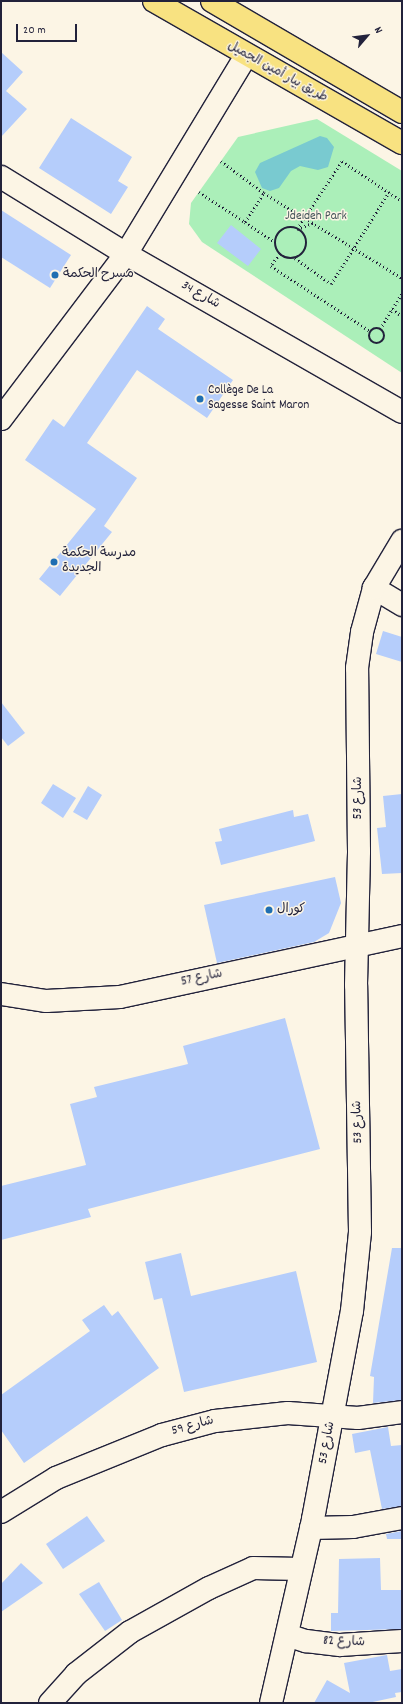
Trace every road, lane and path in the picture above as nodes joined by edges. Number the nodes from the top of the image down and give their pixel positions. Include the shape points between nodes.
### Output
1 (154, 1) edge
2 (212, 1) edge
3 (246, 56) junction
4 (402, 112) edge
5 (402, 143) edge
6 (221, 161) dead end
7 (1, 177) edge
8 (199, 192) dead end
9 (264, 192) junction
10 (389, 192) junction
11 (402, 201) edge
12 (304, 217) junction
13 (245, 222) junction
14 (313, 223) junction
15 (297, 229) junction
16 (275, 242) junction
17 (354, 248) junction
18 (126, 254) junction
19 (280, 254) junction
20 (295, 258) junction
21 (402, 278) edge
22 (402, 293) edge
23 (392, 309) junction
24 (402, 316) edge
25 (380, 329) junction
26 (370, 331) junction
27 (402, 412) edge
28 (1, 418) edge
29 (402, 541) edge
30 (374, 588) junction
31 (402, 605) edge
32 (402, 936) edge
33 (358, 945) junction
34 (1, 994) edge
35 (402, 1412) edge
36 (334, 1416) junction
37 (1, 1512) edge
38 (402, 1518) edge
39 (311, 1528) junction
40 (301, 1569) junction
41 (287, 1634) junction
42 (402, 1641) edge
43 (50, 1703) edge
44 (271, 1703) edge

1 - 3 main road, طريق بيار أمين الجميل
2 - 4 main road
3 - 5 main road, طريق بيار أمين الجميل
3 - 18 street
6 - 9 path
7 - 18 street, شارع 34
8 - 13 path
9 - 12 path
9 - 13 path
10 - 11 path
10 - 12 path via 342,160
10 - 17 path
12 - 14 path
12 - 15 path
13 - 16 path
14 - 15 path
14 - 17 path
15 - 16 path via 281,231
15 - 20 path via 304,235 307,245 302,254
16 - 19 path
17 - 20 path via 331,284
17 - 21 path
18 - 27 street, شارع 34
18 - 28 street
19 - 20 path via 289,259
19 - 26 path via 271,266
22 - 23 path
23 - 24 path
23 - 25 path
25 - 26 path
25 - 26 path via 385,338 379,344 370,340
29 - 30 street, شارع 53
30 - 31 street
30 - 33 street, شارع 53 via 362,632 357,668
32 - 33 street, شارع 57
33 - 34 street, شارع 57 via 120,997 46,1001
33 - 36 street, شارع 53 via 360,1232 347,1354
35 - 36 street, شارع 59 via 358,1418
36 - 37 street, شارع 59 via 288,1413 252,1416 215,1421 162,1436 56,1478
36 - 39 street, شارع 53
38 - 39 street via 353,1527
39 - 40 street, شارع 53
40 - 41 street, شارع 53
40 - 43 street via 253,1568 203,1592 130,1632 76,1674
41 - 42 street, شارع 82 via 306,1641 340,1645
41 - 44 street, شارع 53

